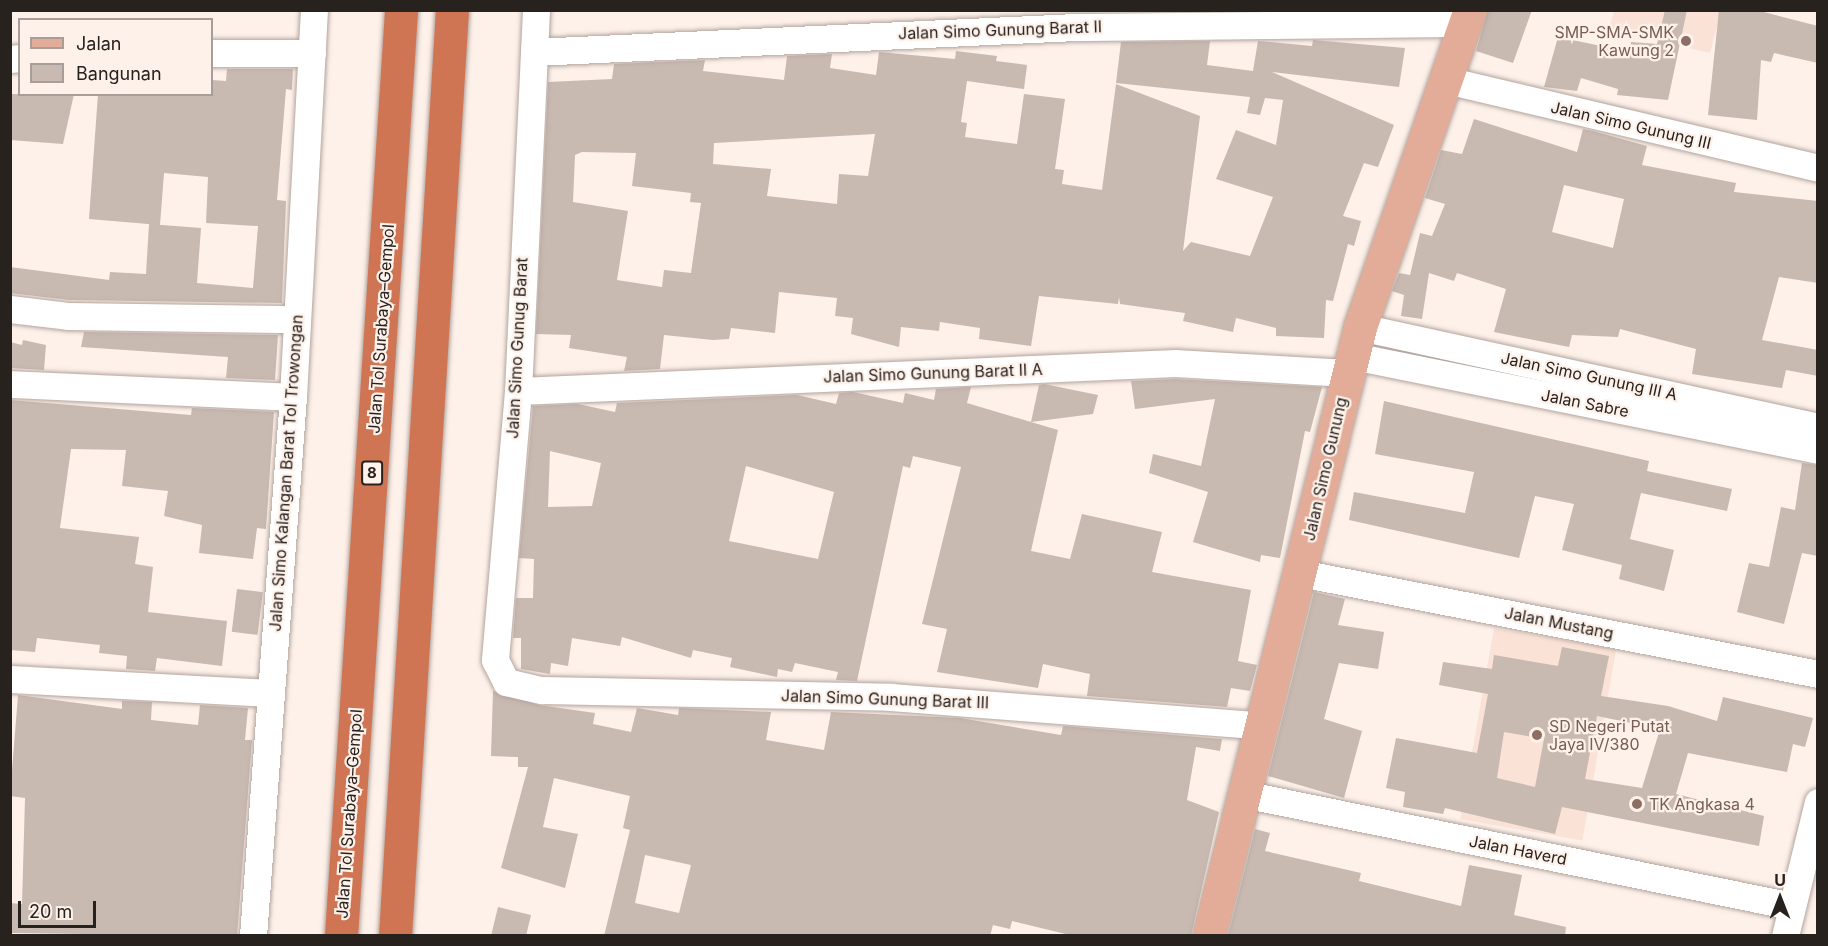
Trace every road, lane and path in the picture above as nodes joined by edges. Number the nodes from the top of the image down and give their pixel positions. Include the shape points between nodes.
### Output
1 (314, 10) edge
2 (402, 10) edge
3 (452, 10) edge
4 (536, 10) edge
5 (1468, 17) edge
6 (534, 52) junction
7 (213, 53) edge
8 (312, 53) junction
9 (1446, 80) junction
10 (1818, 168) edge
11 (10, 309) edge
12 (297, 319) junction
13 (1354, 352) junction
14 (10, 384) edge
15 (518, 391) junction
16 (293, 397) junction
17 (1818, 427) edge
18 (1818, 450) edge
19 (1300, 573) junction
20 (1818, 674) edge
21 (10, 679) edge
22 (506, 682) joint
23 (271, 693) junction
24 (1264, 726) junction
25 (1243, 794) junction
26 (1818, 802) edge
27 (1809, 872) edge
28 (1792, 906) junction
29 (253, 936) edge
30 (341, 936) edge
31 (395, 936) edge
32 (1209, 936) edge
33 (1785, 936) edge

1 - 8 street, Jalan Simo Kalangan Barat Tol Trowongan
2 - 30 highway, Jalan Tol Surabaya–Gempol / 8
3 - 31 highway
4 - 6 street, Jalan Simo Gunug Barat
5 - 6 street, Jalan Simo Gunung Barat II via 1066,27
5 - 9 main road, Jalan Simo Gunung
6 - 15 street, Jalan Simo Gunug Barat
7 - 8 street
8 - 12 street, Jalan Simo Kalangan Barat Tol Trowongan
9 - 10 street, Jalan Simo Gunung III
9 - 13 main road, Jalan Simo Gunung
11 - 12 street via 68,316
12 - 16 street, Jalan Simo Kalangan Barat Tol Trowongan
13 - 15 street, Jalan Simo Gunung Barat II A
13 - 17 street, Jalan Simo Gunung III A
13 - 18 street, Jalan Sabre
13 - 19 main road, Jalan Simo Gunung
14 - 16 street
15 - 22 street, Jalan Simo Gunug Barat via 495,660
16 - 23 street, Jalan Simo Kalangan Barat Tol Trowongan
19 - 20 street, Jalan Mustang
19 - 24 main road, Jalan Simo Gunung
21 - 23 street
22 - 24 street, Jalan Simo Gunung Barat III via 542,690 891,697
23 - 29 street, Jalan Simo Kalangan Barat Tol Trowongan
24 - 25 main road, Jalan Simo Gunung
25 - 28 street, Jalan Haverd
25 - 32 main road, Jalan Simo Gunung
26 - 27 street
27 - 28 street
28 - 33 street

